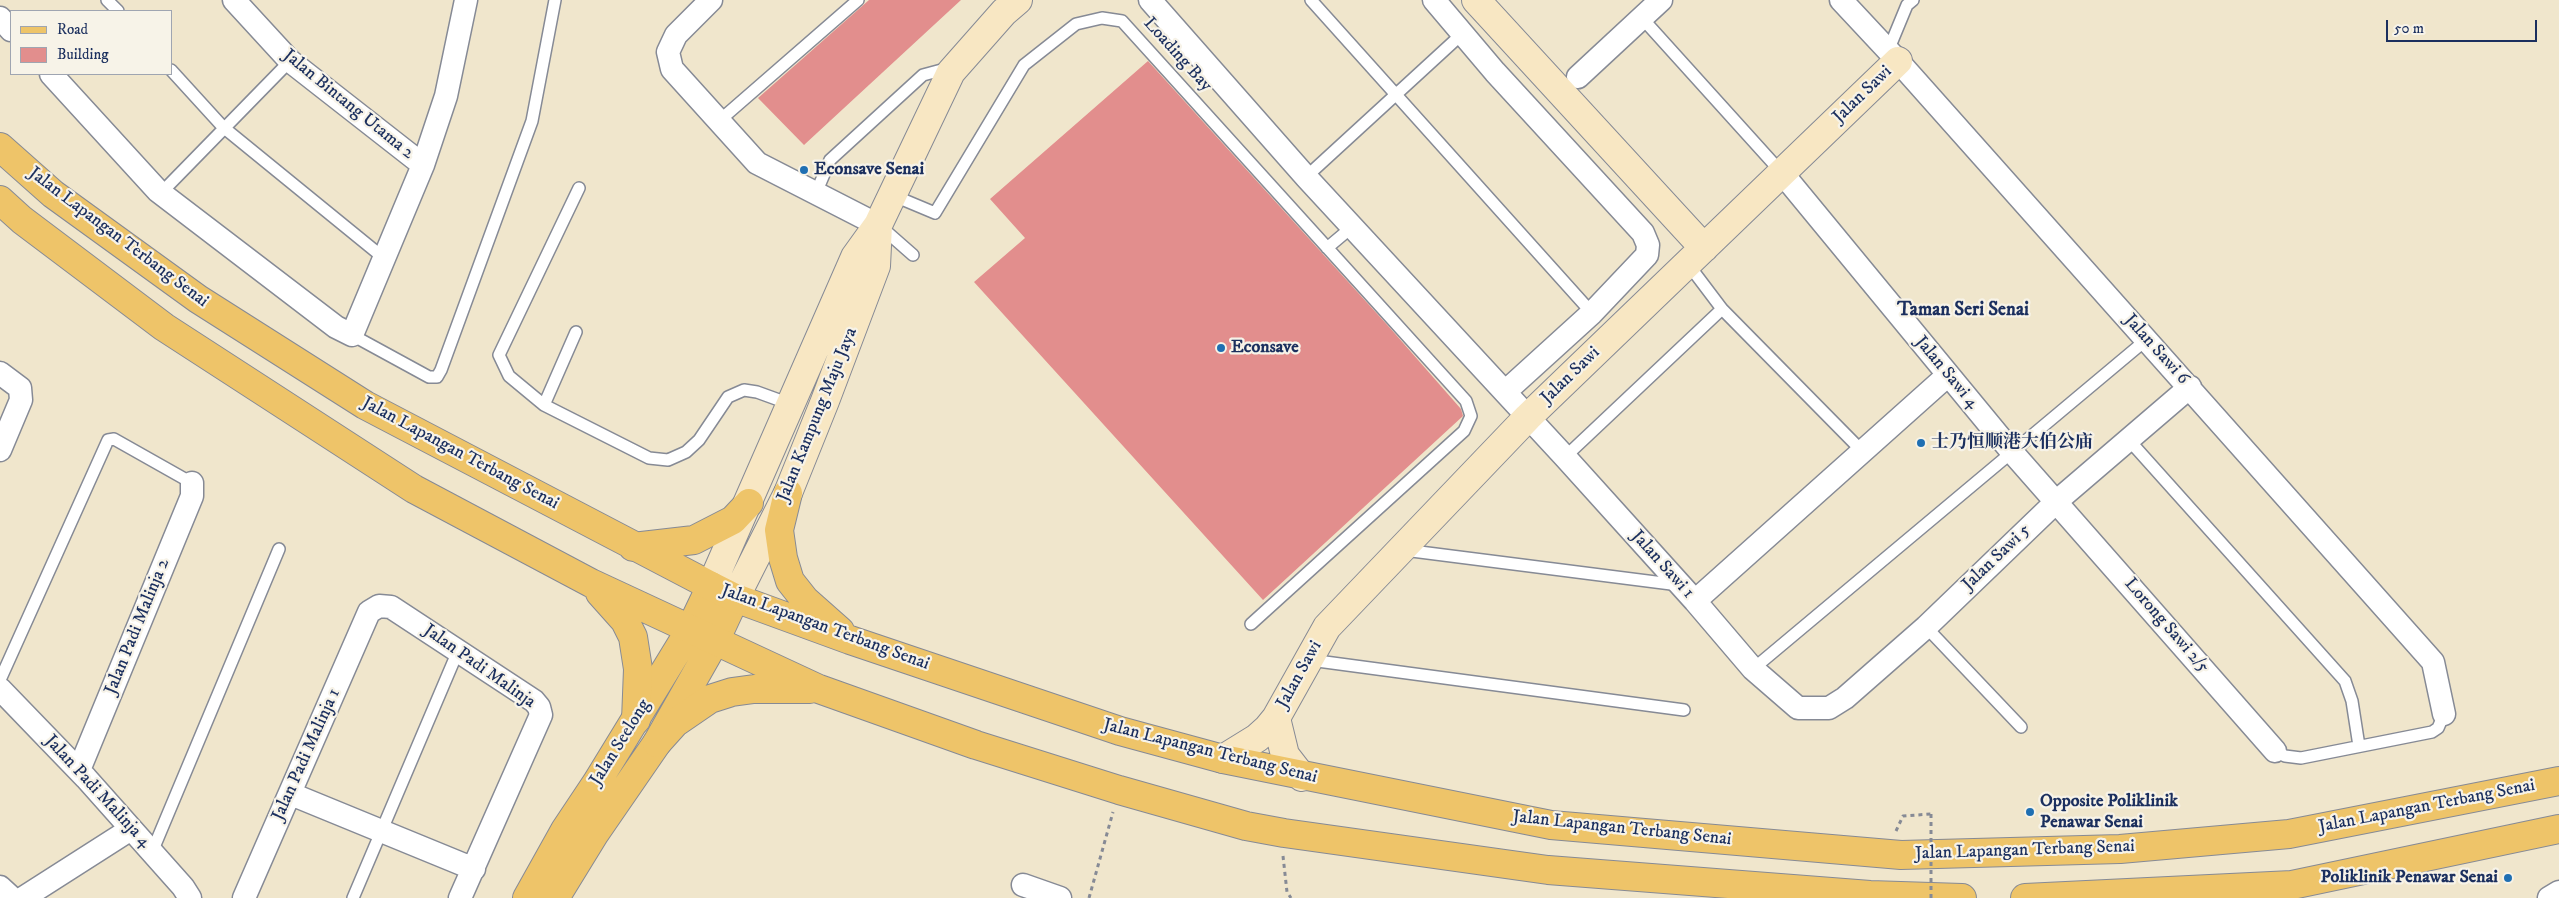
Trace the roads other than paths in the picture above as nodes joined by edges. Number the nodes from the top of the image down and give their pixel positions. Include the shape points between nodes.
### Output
1 (107, 0) edge
2 (466, 0) edge
3 (555, 0) edge
4 (711, 0) edge
5 (858, 0) edge
6 (1150, 0) edge
7 (1311, 0) edge
8 (1434, 0) edge
9 (1476, 0) edge
10 (1661, 0) edge
11 (1841, 0) edge
12 (1913, 0) edge
13 (241, 2) edge
14 (1006, 6) edge
15 (117, 10) edge
16 (0, 18) edge
17 (1642, 18) junction
18 (10, 29) edge
19 (1463, 32) junction
20 (1893, 56) junction
21 (290, 61) junction
22 (956, 66) junction
23 (172, 71) edge
24 (52, 75) edge
25 (1578, 78) dead end
26 (1396, 95) junction
27 (719, 121) junction
28 (223, 127) junction
29 (0, 147) edge
30 (423, 165) junction
31 (1782, 173) junction
32 (1306, 177) junction
33 (579, 188) dead end
34 (160, 193) junction
35 (816, 193) junction
36 (892, 195) junction
37 (0, 200) edge
38 (878, 225) junction
39 (1352, 226) junction
40 (1327, 248) junction
41 (914, 255) dead end
42 (1696, 256) junction
43 (385, 259) junction
44 (1722, 309) junction
45 (1592, 313) junction
46 (576, 332) dead end
47 (352, 335) junction
48 (2146, 340) junction
49 (0, 373) edge
50 (1948, 375) junction
51 (2190, 387) junction
52 (1504, 392) junction
53 (790, 404) junction
54 (544, 405) junction
55 (1528, 417) junction
56 (2128, 439) junction
57 (0, 450) edge
58 (1862, 451) junction
59 (2012, 452) junction
60 (1565, 457) junction
61 (192, 483) joint
62 (788, 494) junction
63 (2057, 501) junction
64 (749, 503) junction
65 (633, 546) junction
66 (278, 549) dead end
67 (1401, 550) junction
68 (591, 583) junction
69 (723, 592) junction
70 (1687, 593) junction
71 (369, 612) joint
72 (1251, 624) dead end
73 (1926, 627) junction
74 (690, 630) junction
75 (850, 640) junction
76 (715, 641) junction
77 (458, 651) junction
78 (1308, 660) junction
79 (1753, 669) junction
80 (0, 680) edge
81 (0, 689) edge
82 (819, 689) junction
83 (1798, 708) joint
84 (1684, 710) dead end
85 (2444, 714) joint
86 (1276, 718) junction
87 (636, 720) junction
88 (2021, 728) dead end
89 (657, 743) junction
90 (2359, 746) junction
91 (2275, 752) joint
92 (1223, 759) junction
93 (2559, 767) edge
94 (79, 770) junction
95 (1302, 777) junction
96 (2559, 781) edge
97 (291, 794) junction
98 (2478, 799) junction
99 (131, 829) junction
100 (2559, 829) edge
101 (382, 832) junction
102 (152, 852) junction
103 (474, 869) junction
104 (1023, 885) dead end
105 (0, 887) edge
106 (2559, 892) edge
107 (1869, 897) edge
108 (12, 898) edge
109 (23, 898) edge
110 (190, 898) edge
111 (244, 898) edge
112 (353, 898) edge
113 (460, 898) edge
114 (527, 898) edge
115 (555, 898) edge
116 (1060, 898) edge
117 (1962, 898) edge
118 (2025, 898) edge
119 (2549, 898) edge

1 - 15 lane
2 - 30 street via 446,96
3 - 47 lane via 532,121 441,370 436,377 429,377
4 - 27 street via 676,35 668,52 672,69
5 - 27 lane
6 - 32 street, Jalan Sawi 1
7 - 26 lane
8 - 19 street
9 - 42 street
10 - 17 street
11 - 20 street, Jalan Sawi 6
12 - 20 lane via 1907,6
13 - 21 street, Jalan Bintang Utama 2
14 - 22 street, Jalan Kampung Maju Jaya
16 - 18 street
17 - 25 street
17 - 31 lane
19 - 26 lane
19 - 45 street via 1643,233 1648,245 1647,255
20 - 31 street, Jalan Sawi
20 - 48 street, Jalan Sawi 6
21 - 28 lane
21 - 30 street, Jalan Bintang Utama 2
22 - 35 lane via 922,75 830,160
22 - 36 street, Jalan Kampung Maju Jaya
23 - 28 lane
24 - 34 street
26 - 32 lane
26 - 45 lane
27 - 35 street via 757,163
28 - 34 lane
28 - 43 lane
29 - 65 main road, Jalan Lapangan Terbang Senai via 53,194 206,305 364,405
30 - 43 street
31 - 42 street, Jalan Sawi
31 - 50 street, Jalan Sawi 4
32 - 39 street, Jalan Sawi 1
33 - 54 lane via 499,356 509,376
34 - 47 street via 336,327
35 - 38 street
36 - 38 street, Jalan Kampung Maju Jaya
36 - 40 lane, Loading Bay via 935,213 1024,64 1076,24 1102,18 1122,21
37 - 68 main road via 164,327 304,420 414,489
38 - 41 lane
38 - 53 street, Jalan Kampung Maju Jaya via 855,257
38 - 62 street, Jalan Kampung Maju Jaya via 876,266
39 - 40 lane
39 - 52 street, Jalan Sawi 1
40 - 72 lane via 1466,402 1470,422
42 - 44 lane
42 - 55 street, Jalan Sawi
43 - 47 street
44 - 58 lane
44 - 60 lane
45 - 52 street
46 - 54 lane
48 - 51 street, Jalan Sawi 6
48 - 59 lane
49 - 57 street via 20,388 21,400
50 - 58 street
50 - 59 street, Jalan Sawi 4
51 - 56 street, Jalan Sawi 5
51 - 85 street, Jalan Sawi 6 via 2433,662
52 - 55 street, Jalan Sawi 1
53 - 54 lane via 744,390 728,397 698,440 686,452 668,460 649,458
53 - 64 street, Jalan Kampung Maju Jaya
55 - 60 street, Jalan Sawi 1
55 - 67 street, Jalan Sawi
56 - 63 street, Jalan Sawi 5
56 - 90 lane via 2345,680
58 - 70 street
59 - 63 street, Jalan Sawi 4
59 - 79 lane
60 - 70 street, Jalan Sawi 1
61 - 80 lane via 114,439 108,440
61 - 94 street, Jalan Padi Malinja 2 via 192,496
62 - 69 street, Jalan Kampung Maju Jaya
62 - 75 main road via 779,530 790,581
63 - 73 street, Jalan Sawi 5
63 - 91 street, Lorong Sawi 2/5
64 - 65 main road via 733,520 694,540
64 - 69 street, Jalan Kampung Maju Jaya
65 - 69 main road, Jalan Lapangan Terbang Senai
66 - 102 lane
67 - 70 lane
67 - 78 street, Jalan Sawi via 1327,627
68 - 74 main road
68 - 87 main road via 625,621 633,637 638,669
69 - 74 main road, Jalan Seelong
69 - 75 main road, Jalan Lapangan Terbang Senai
69 - 76 main road, Jalan Seelong
70 - 79 street, Jalan Sawi 1
71 - 77 street, Jalan Padi Malinja via 379,606 391,607
71 - 97 street, Jalan Padi Malinja 1
73 - 83 street, Jalan Sawi 5 via 1845,698 1829,708
73 - 88 lane
74 - 76 main road
74 - 87 main road, Jalan Seelong
75 - 92 main road, Jalan Lapangan Terbang Senai via 1120,731
76 - 82 main road
76 - 89 main road, Jalan Seelong
77 - 101 lane
77 - 103 street, Jalan Padi Malinja via 534,701 541,715
78 - 84 lane
78 - 86 street, Jalan Sawi
79 - 83 street, Jalan Sawi 1
81 - 94 street, Jalan Padi Malinja 4
82 - 89 main road via 754,689 725,694 675,723
82 - 107 main road via 976,745 1246,826 1548,870
85 - 90 lane via 2438,728 2432,732
86 - 92 street, Jalan Sawi via 1257,738
86 - 95 street, Jalan Sawi via 1286,755
87 - 114 main road, Jalan Seelong via 565,830
89 - 115 main road, Jalan Seelong via 599,826
90 - 91 lane via 2301,758
92 - 95 main road, Jalan Lapangan Terbang Senai
93 - 98 main road
94 - 99 street, Jalan Padi Malinja 4
95 - 98 main road, Jalan Lapangan Terbang Senai via 1551,825 1886,854 2111,850 2289,834
96 - 98 main road, Jalan Lapangan Terbang Senai
97 - 101 street
97 - 111 street, Jalan Padi Malinja 1
99 - 102 street, Jalan Padi Malinja 4
99 - 109 street
100 - 118 main road via 2292,885
101 - 103 street
101 - 112 lane
102 - 110 street, Jalan Padi Malinja 4
103 - 113 street, Jalan Padi Malinja
104 - 116 street
105 - 108 street
106 - 119 street
107 - 117 main road

